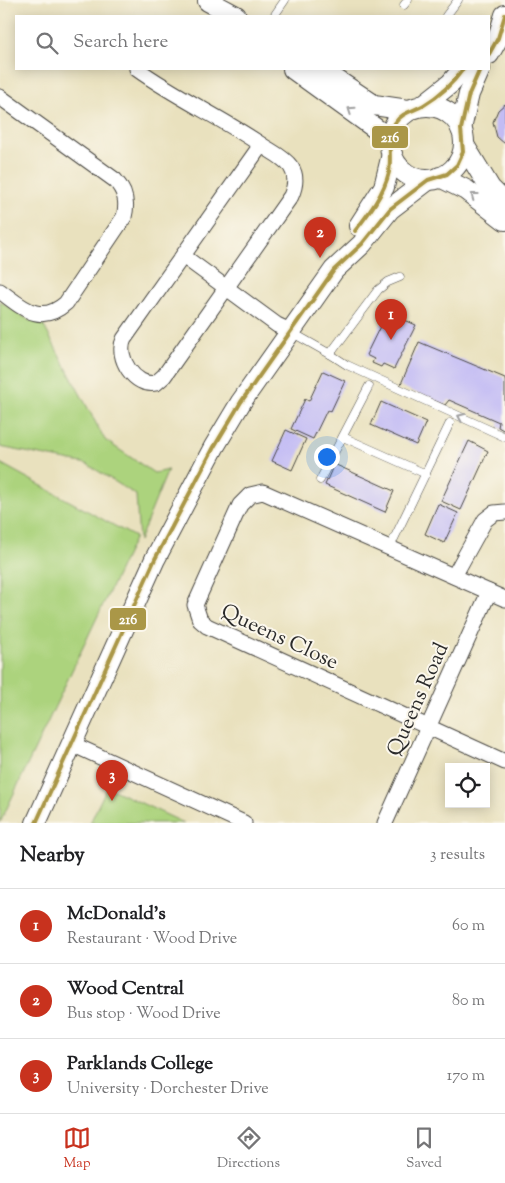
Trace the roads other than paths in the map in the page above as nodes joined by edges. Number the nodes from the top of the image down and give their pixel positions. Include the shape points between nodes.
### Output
1 (285, 0) edge
2 (458, 0) edge
3 (207, 1) edge
4 (225, 15) edge
5 (234, 15) edge
6 (275, 15) edge
7 (447, 15) edge
8 (498, 21) edge
9 (490, 52) edge
10 (138, 70) edge
11 (294, 70) edge
12 (322, 70) edge
13 (462, 70) edge
14 (480, 70) edge
15 (0, 97) edge
16 (415, 108) junction
17 (463, 137) junction
18 (262, 145) junction
19 (391, 147) junction
20 (434, 179) junction
21 (505, 203) edge
22 (505, 220) edge
23 (183, 256) junction
24 (337, 267) junction
25 (400, 276) dead end
26 (226, 288) junction
27 (0, 291) edge
28 (290, 332) junction
29 (330, 354) junction
30 (369, 386) dead end
31 (450, 423) dead end
32 (342, 437) junction
33 (505, 437) edge
34 (426, 474) junction
35 (320, 480) dead end
36 (505, 512) edge
37 (390, 547) junction
38 (454, 576) junction
39 (489, 592) junction
40 (505, 599) edge
41 (428, 727) junction
42 (72, 744) junction
43 (505, 762) edge
44 (36, 823) edge
45 (244, 823) edge
46 (385, 823) edge

1 - 6 lane
2 - 7 lane
3 - 4 street
3 - 5 street
8 - 9 street via 498,38
10 - 18 street
19 -> 11 street
12 - 16 street via 374,105
13 - 16 street via 452,83
14 - 17 street via 469,94
15 - 27 street via 115,180 126,204 124,217 60,309 45,314 31,312
16 - 17 street via 430,106 446,111
16 - 19 street via 396,123
17 - 20 street via 457,165
17 - 21 street via 490,188
18 - 23 street
18 - 26 street via 290,165 295,177 294,190
19 - 20 street via 406,173
19 - 24 street via 384,187 352,236
22 -> 20 street via 466,190
20 - 24 street via 390,209 362,244
23 - 26 street
23 - 26 street via 122,342 123,356 137,380 151,384 161,380
24 - 28 street
25 - 29 lane via 378,290
26 - 28 street
28 - 29 lane
28 - 42 street via 228,425 180,510
33 -> 29 lane via 347,365
30 - 32 lane
31 - 34 lane
32 - 34 lane
32 - 35 lane
34 - 37 lane
36 - 38 street via 494,513 486,520
37 - 38 street, Queens Close
37 - 41 street, Queens Close via 268,493 250,495 240,505 195,605 200,620 207,626
38 - 39 street, Queens Close
39 - 40 street, Queens Close
39 - 41 street, Queens Road
41 - 43 street, Queens Close
41 - 46 street, Queens Road
42 - 44 street
42 - 45 street

